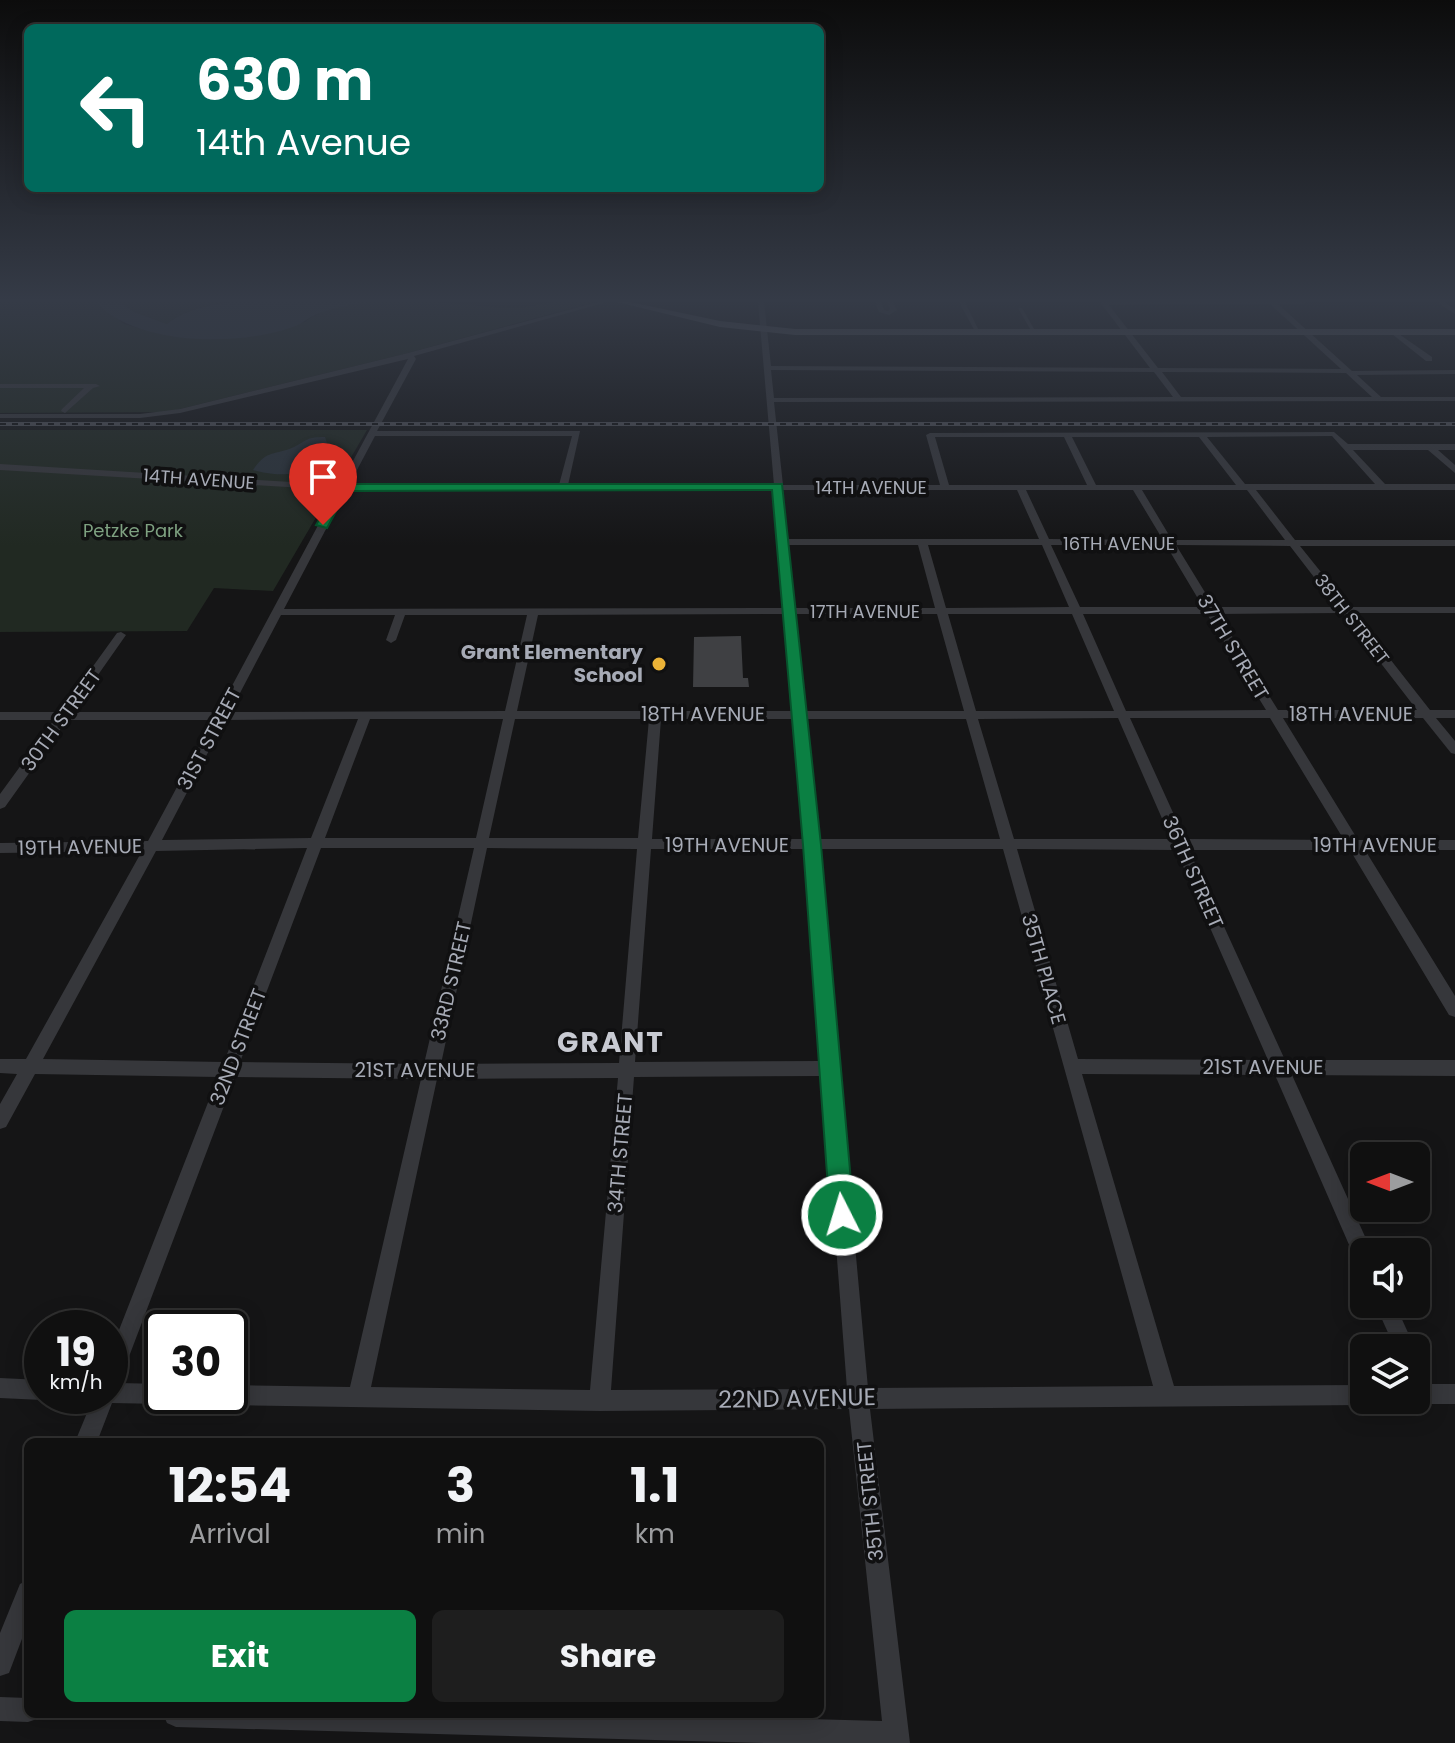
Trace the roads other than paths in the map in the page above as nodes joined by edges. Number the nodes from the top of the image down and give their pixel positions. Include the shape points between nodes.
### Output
1 (291, 383) edge
2 (399, 383) edge
3 (768, 383) edge
4 (1166, 383) edge
5 (1360, 383) edge
6 (0, 386) edge
7 (1455, 399) edge
8 (770, 400) junction
9 (1375, 400) junction
10 (207, 401) dead end
11 (1180, 401) junction
12 (65, 411) junction
13 (0, 413) edge
14 (372, 434) junction
15 (1201, 434) junction
16 (1067, 435) junction
17 (1346, 447) junction
18 (1430, 447) junction
19 (1455, 447) edge
20 (0, 467) edge
21 (1455, 470) edge
22 (778, 486) junction
23 (563, 487) junction
24 (945, 487) junction
25 (1382, 487) junction
26 (1455, 487) edge
27 (343, 488) junction
28 (1021, 488) junction
29 (1093, 488) junction
30 (1136, 488) junction
31 (1246, 488) junction
32 (783, 542) junction
33 (922, 542) junction
34 (1046, 542) junction
35 (1170, 543) junction
36 (1292, 543) junction
37 (1455, 543) edge
38 (1211, 610) junction
39 (1345, 610) junction
40 (1455, 610) edge
41 (790, 611) junction
42 (941, 611) junction
43 (1076, 611) junction
44 (276, 612) junction
45 (401, 612) junction
46 (533, 612) junction
47 (121, 635) dead end
48 (391, 640) dead end
49 (222, 714) junction
50 (366, 714) junction
51 (510, 714) junction
52 (655, 714) junction
53 (799, 714) junction
54 (971, 714) junction
55 (1122, 714) junction
56 (1274, 714) junction
57 (1427, 714) junction
58 (1455, 714) edge
59 (0, 716) edge
60 (64, 716) junction
61 (1455, 750) edge
62 (0, 804) edge
63 (317, 843) junction
64 (481, 844) junction
65 (644, 845) junction
66 (812, 845) junction
67 (1008, 845) junction
68 (1181, 845) junction
69 (1354, 845) junction
70 (1455, 845) edge
71 (152, 846) junction
72 (0, 848) edge
73 (1455, 1010) edge
74 (0, 1066) edge
75 (1072, 1066) junction
76 (30, 1067) junction
77 (1280, 1067) junction
78 (230, 1068) junction
79 (627, 1068) junction
80 (829, 1068) junction
81 (1455, 1068) edge
82 (431, 1072) junction
83 (0, 1121) edge
84 (1356, 1238) edge
85 (128, 1332) edge
86 (0, 1388) edge
87 (24, 1389) edge
88 (1430, 1394) edge
89 (1455, 1394) edge
90 (248, 1395) edge
91 (1350, 1395) edge
92 (1166, 1396) junction
93 (358, 1398) junction
94 (858, 1398) junction
95 (600, 1401) junction
96 (97, 1414) edge
97 (88, 1438) edge
98 (24, 1602) edge
99 (0, 1664) edge
100 (0, 1709) edge
101 (24, 1710) edge
102 (296, 1718) edge
103 (896, 1738) edge

1 - 13 street via 167,413
2 - 14 street, 31ST STREET
3 - 8 street, 35TH STREET
4 - 11 street
5 - 9 street
6 - 12 street via 94,386
7 - 9 street
8 - 11 street
8 - 22 street, 35TH STREET
9 - 11 street
10 - 12 street via 156,411
12 - 13 street
14 - 23 street via 577,433
14 - 27 street, 31ST STREET
15 - 16 street
15 - 17 street via 1334,434
15 - 31 street, 38TH STREET
16 - 24 street via 930,435
16 - 29 street
17 - 18 street
17 - 25 street
18 - 19 street
18 - 21 street
20 - 27 street, 14TH AVENUE
22 - 23 street, 14TH AVENUE
22 - 24 street, 14TH AVENUE
22 - 32 street, 35TH STREET
23 - 27 street, 14TH AVENUE
24 - 28 street, 14TH AVENUE
25 - 26 street, 14TH AVENUE
25 - 31 street, 14TH AVENUE
27 - 44 street, 31ST STREET
28 - 29 street, 14TH AVENUE
28 - 34 street, 36TH STREET
29 - 30 street, 14TH AVENUE
30 - 31 street, 14TH AVENUE
30 - 35 street, 37TH STREET
31 - 36 street, 38TH STREET
32 - 33 street, 16TH AVENUE
32 - 41 street, 35TH STREET
33 - 34 street, 16TH AVENUE
33 - 42 street, 35TH PLACE
34 - 35 street, 16TH AVENUE
34 - 43 street, 36TH STREET
35 - 36 street, 16TH AVENUE
35 - 38 street, 37TH STREET
36 - 37 street, 16TH AVENUE
36 - 39 street, 38TH STREET
38 - 39 street, 17TH AVENUE
38 - 43 street, 17TH AVENUE
38 - 56 street, 37TH STREET
39 - 40 street, 17TH AVENUE
39 - 57 street, 38TH STREET
41 - 42 street, 17TH AVENUE
41 - 46 street, 17TH AVENUE
41 - 53 street, 35TH STREET
42 - 43 street, 17TH AVENUE
42 - 54 street, 35TH PLACE
43 - 55 street, 36TH STREET
44 - 45 street, 17TH AVENUE
44 - 49 street, 31ST STREET
45 - 46 street, 17TH AVENUE
45 - 48 street
46 - 51 street, 33RD STREET
47 - 60 street, 30TH STREET
49 - 50 street, 18TH AVENUE
49 - 60 street, 18TH AVENUE
49 - 71 street, 31ST STREET
50 - 51 street, 18TH AVENUE
50 - 63 street, 32ND STREET
51 - 52 street, 18TH AVENUE
51 - 64 street, 33RD STREET
52 - 53 street, 18TH AVENUE
52 - 65 street, 34TH STREET
53 - 54 street, 18TH AVENUE
53 - 66 street, 35TH STREET
54 - 55 street, 18TH AVENUE
54 - 67 street, 35TH PLACE
55 - 56 street, 18TH AVENUE
55 - 68 street, 36TH STREET
56 - 57 street, 18TH AVENUE
56 - 69 street, 37TH STREET
57 - 58 street, 18TH AVENUE
57 - 61 street, 38TH STREET
59 - 60 street, 18TH AVENUE
60 - 62 street, 30TH STREET
63 - 64 street, 19TH AVENUE
63 - 71 street, 19TH AVENUE
63 - 78 street, 32ND STREET
64 - 65 street, 19TH AVENUE
64 - 82 street, 33RD STREET
65 - 66 street, 19TH AVENUE
65 - 79 street, 34TH STREET
66 - 67 street, 19TH AVENUE
66 - 80 street, 35TH STREET
67 - 68 street, 19TH AVENUE
67 - 75 street, 35TH PLACE
68 - 69 street, 19TH AVENUE
68 - 77 street, 36TH STREET
69 - 70 street, 19TH AVENUE
69 - 73 street, 37TH STREET
71 - 72 street, 19TH AVENUE
71 - 76 street, 31ST STREET
74 - 76 street, 21ST AVENUE
75 - 77 street, 21ST AVENUE
75 - 92 street, 35TH PLACE
76 - 78 street, 21ST AVENUE
76 - 83 street, 31ST STREET
77 - 81 street, 21ST AVENUE
77 - 84 street, 36TH STREET
78 - 82 street, 21ST AVENUE
78 - 85 street, 32ND STREET
79 - 80 street, 21ST AVENUE
79 - 82 street, 21ST AVENUE
79 - 95 street, 34TH STREET
80 - 94 street, 35TH STREET
82 - 93 street, 33RD STREET
86 - 87 street
88 - 89 street
90 - 93 street, 22ND AVENUE
91 - 92 street, 22ND AVENUE
92 - 94 street, 22ND AVENUE
93 - 95 street, 22ND AVENUE
94 - 95 street, 22ND AVENUE
94 - 103 street, 35TH STREET
96 - 97 street
98 - 99 street
100 - 101 street
102 - 103 street

